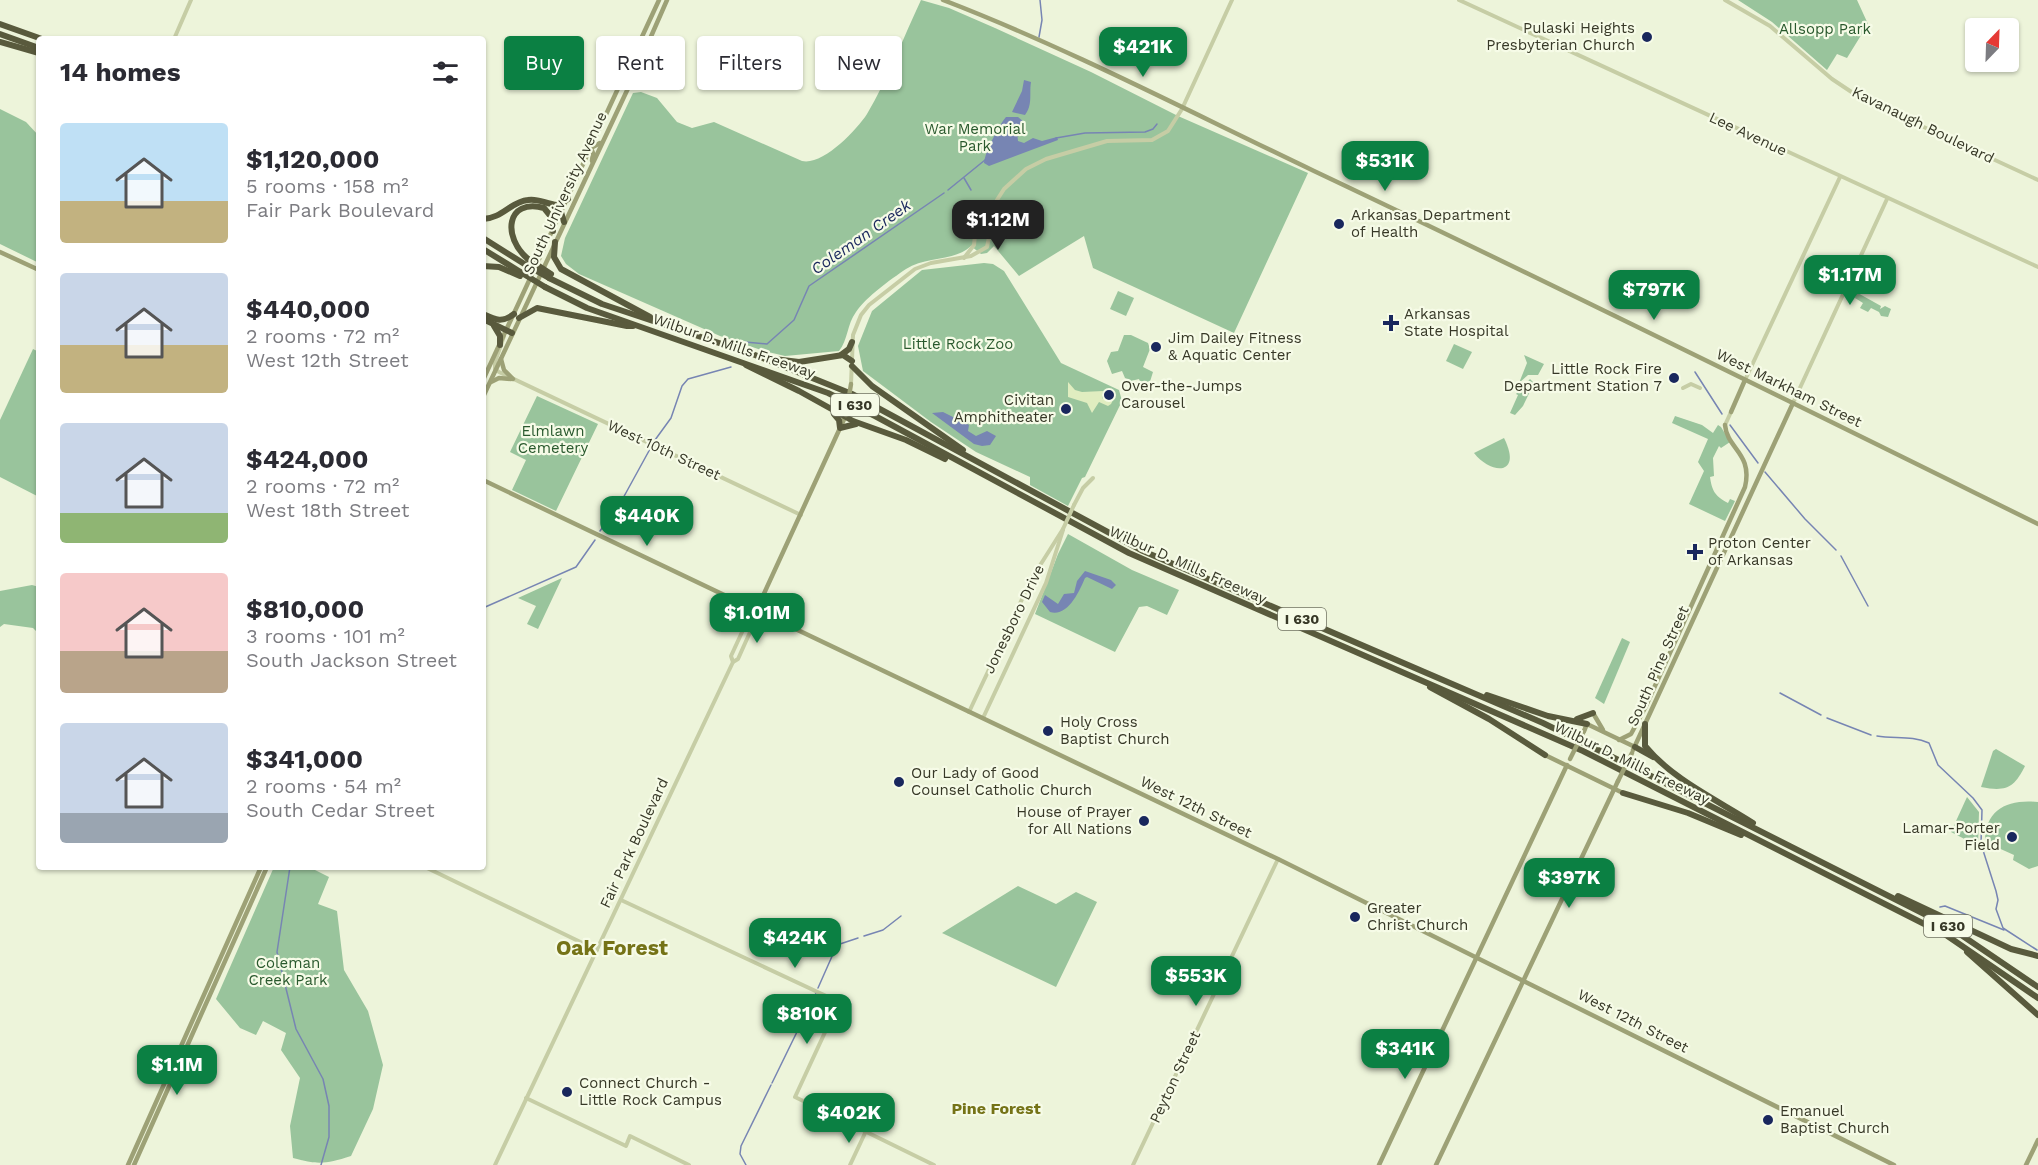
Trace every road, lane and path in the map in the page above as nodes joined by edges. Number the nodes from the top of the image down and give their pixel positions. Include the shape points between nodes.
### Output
1 (191, 0) edge
2 (658, 0) edge
3 (667, 0) edge
4 (942, 0) edge
5 (1232, 0) edge
6 (1459, 0) edge
7 (1725, 0) edge
8 (0, 24) edge
9 (0, 34) edge
10 (175, 36) edge
11 (36, 37) edge
12 (0, 42) edge
13 (36, 47) edge
14 (36, 52) edge
15 (1182, 109) junction
16 (605, 136) junction
17 (591, 148) junction
18 (588, 174) junction
19 (1840, 177) junction
20 (2038, 180) edge
21 (568, 198) junction
22 (1887, 199) junction
23 (551, 205) junction
24 (561, 212) junction
25 (486, 218) edge
26 (992, 221) junction
27 (564, 222) junction
28 (553, 231) junction
29 (983, 233) junction
30 (989, 237) junction
31 (486, 240) edge
32 (555, 242) junction
33 (974, 245) junction
34 (981, 249) junction
35 (486, 251) edge
36 (0, 252) edge
37 (964, 258) junction
38 (527, 262) junction
39 (486, 266) edge
40 (2038, 267) edge
41 (36, 269) edge
42 (521, 274) junction
43 (486, 315) edge
44 (516, 316) junction
45 (486, 320) edge
46 (491, 323) junction
47 (664, 324) junction
48 (636, 325) junction
49 (508, 333) junction
50 (852, 342) junction
51 (500, 345) junction
52 (755, 355) junction
53 (501, 356) junction
54 (839, 356) junction
55 (738, 360) junction
56 (852, 363) junction
57 (495, 369) junction
58 (486, 374) edge
59 (513, 379) junction
60 (1745, 380) junction
61 (866, 381) junction
62 (489, 384) junction
63 (851, 384) junction
64 (1683, 388) dead end
65 (1700, 388) dead end
66 (486, 390) edge
67 (1793, 403) junction
68 (829, 410) junction
69 (1731, 412) joint
70 (846, 415) junction
71 (862, 425) junction
72 (1725, 425) joint
73 (840, 428) junction
74 (966, 465) junction
75 (983, 465) junction
76 (1093, 478) dead end
77 (486, 481) edge
78 (801, 515) junction
79 (2038, 524) edge
80 (1063, 529) junction
81 (756, 611) junction
82 (733, 662) junction
83 (1398, 670) junction
84 (1430, 674) junction
85 (969, 712) junction
86 (1593, 713) joint
87 (983, 718) junction
88 (1568, 720) junction
89 (1587, 724) junction
90 (1645, 724) junction
91 (1604, 732) junction
92 (1619, 740) junction
93 (1633, 750) junction
94 (1545, 755) joint
95 (1570, 759) joint
96 (1664, 764) junction
97 (1567, 765) junction
98 (1614, 789) junction
99 (1623, 793) joint
100 (1781, 841) junction
101 (1278, 859) junction
102 (1806, 864) junction
103 (260, 870) edge
104 (266, 870) edge
105 (431, 870) edge
106 (1852, 877) junction
107 (621, 900) junction
108 (1934, 929) junction
109 (597, 950) junction
110 (1476, 956) junction
111 (2038, 956) edge
112 (1523, 980) junction
113 (2038, 987) edge
114 (2038, 998) edge
115 (2038, 1016) edge
116 (526, 1098) junction
117 (866, 1131) junction
118 (2038, 1140) edge
119 (128, 1165) edge
120 (134, 1165) edge
121 (495, 1165) edge
122 (689, 1165) edge
123 (850, 1165) edge
124 (933, 1165) edge
125 (1133, 1165) edge
126 (1379, 1165) edge
127 (1437, 1165) edge
128 (1894, 1165) edge
129 (2026, 1165) edge

1 - 10 street
2 - 17 main road, South University Avenue
3 - 16 main road, South University Avenue
4 - 15 main road, West Markham Street
5 - 15 street, Fair Park Boulevard
6 - 19 street, Lee Avenue
7 - 20 street, Kavanaugh Boulevard via 1770,26 1859,97
8 - 11 highway
9 - 13 highway
12 - 14 highway
15 - 26 street, Fair Park Boulevard via 1171,128 1158,138 1113,139 1026,169 1004,189
15 - 60 main road, West Markham Street
16 - 17 main road via 598,146
16 - 18 main road, South University Avenue
17 - 18 main road
17 - 21 main road, South University Avenue
18 - 27 main road, South University Avenue
19 - 22 street, Lee Avenue
19 - 60 street
21 - 23 highway via 559,205
21 - 24 main road, South University Avenue
22 - 40 street, Lee Avenue
22 - 67 street
23 - 24 highway
23 - 25 highway via 524,200 498,216
24 - 27 highway
24 - 28 main road, South University Avenue
26 - 29 street, Fair Park Boulevard
26 - 30 street, Fair Park Boulevard
27 - 32 main road, South University Avenue
28 - 38 highway via 553,219 544,208 528,207 517,214 511,236
28 - 44 main road, South University Avenue
29 - 30 street
29 - 33 street, Fair Park Boulevard via 975,236
30 - 34 street, Fair Park Boulevard via 989,245
31 - 38 highway, Wilbur D. Mills Freeway / I 630
32 - 44 main road, South University Avenue
32 - 47 highway via 555,262 568,275
33 - 34 street
33 - 37 street, Fair Park Boulevard
34 - 37 street, Fair Park Boulevard
35 - 42 highway
36 - 41 main road
37 - 50 street, Fair Park Boulevard via 927,264 905,275 863,311
38 - 47 highway, Wilbur D. Mills Freeway / I 630, bridge via 570,290
39 - 42 highway
42 - 48 highway, Wilbur D. Mills Freeway / I 630, bridge via 577,304
43 - 44 highway via 500,321
44 - 48 highway via 537,308
44 - 49 main road, South University Avenue
45 - 46 highway
46 - 49 highway
46 - 51 highway via 499,333
47 - 52 highway, Wilbur D. Mills Freeway / I 630
48 - 55 highway, Wilbur D. Mills Freeway / I 630
49 - 51 main road, South University Avenue
49 - 53 main road, South University Avenue
49 - 57 street
50 - 54 highway
50 - 56 street, Fair Park Boulevard
51 - 58 main road, South University Avenue
52 - 54 highway via 799,362
52 - 75 highway, Wilbur D. Mills Freeway / I 630 via 852,394
53 - 57 main road, South University Avenue
53 - 59 main road via 503,368
54 - 56 highway via 847,356
55 - 68 highway
55 - 74 highway, Wilbur D. Mills Freeway / I 630 via 839,397
56 - 61 highway
56 - 63 street, Fair Park Boulevard
57 - 59 street, West 10th Street
57 - 62 main road, South University Avenue
59 - 62 main road via 499,378
59 - 78 street, West 10th Street
60 - 67 main road, West Markham Street
60 - 69 main road
61 - 63 highway
61 - 75 highway
62 - 66 main road, South University Avenue
63 - 70 main road, Fair Park Boulevard, bridge
64 - 65 street via 1691,384
67 - 79 main road, West Markham Street
67 - 90 main road, South Pine Street
68 - 70 highway
68 - 73 highway via 839,420
69 - 72 street
70 - 71 highway
70 - 73 main road, Fair Park Boulevard
71 - 73 highway
71 - 74 highway
72 - 92 main road via 1744,458 1745,486 1645,708 1631,734
73 - 78 main road, Fair Park Boulevard
74 - 83 highway, Wilbur D. Mills Freeway / I 630 via 1129,553
75 - 84 highway, Wilbur D. Mills Freeway / I 630 via 1143,551
76 - 80 street, Jonesboro Drive, bridge
77 - 81 main road, West 12th Street
78 - 81 main road, Fair Park Boulevard
80 - 85 street, Jonesboro Drive via 1032,578
80 - 87 street, Jonesboro Drive via 1046,583
81 - 82 street, Fair Park Boulevard via 738,659
81 - 82 street, Fair Park Boulevard via 748,617 731,656
81 - 85 main road, West 12th Street
82 - 107 street, Fair Park Boulevard
83 - 94 highway via 1489,719
83 - 102 highway, Wilbur D. Mills Freeway / I 630 via 1583,751
84 - 88 highway via 1528,710
84 - 100 highway, Wilbur D. Mills Freeway / I 630 via 1580,740
85 - 87 main road, West 12th Street
86 - 88 highway
86 - 91 main road
87 - 101 main road, West 12th Street
88 - 89 highway
89 - 91 main road
89 - 95 main road, bridge
90 - 93 main road, South Pine Street
90 - 96 highway via 1645,746
91 - 92 main road
92 - 93 main road
93 - 96 highway
93 - 98 main road, South Pine Street, bridge
94 - 97 main road
95 - 97 street
96 - 100 highway
97 - 98 main road
97 - 110 main road
98 - 99 main road
98 - 112 main road, South Pine Street
99 - 102 highway via 1688,813
100 - 106 highway, Wilbur D. Mills Freeway / I 630
101 - 110 main road, West 12th Street
101 - 125 street, Peyton Street
102 - 108 highway, Wilbur D. Mills Freeway / I 630
103 - 119 main road
104 - 120 main road
105 - 109 street
106 - 111 highway via 2011,949
106 - 113 highway, Wilbur D. Mills Freeway / I 630 via 1956,931
107 - 109 street, Fair Park Boulevard
107 - 117 street via 839,1002 795,1097
108 - 114 highway, Wilbur D. Mills Freeway / I 630
108 - 115 highway via 1975,958
109 - 116 street, Fair Park Boulevard
110 - 112 main road, West 12th Street
110 - 126 main road
112 - 127 main road, South Pine Street
112 - 128 main road, West 12th Street
116 - 121 street, Fair Park Boulevard
116 - 122 street via 626,1146 630,1136
117 - 123 street
117 - 124 street
118 - 129 main road

